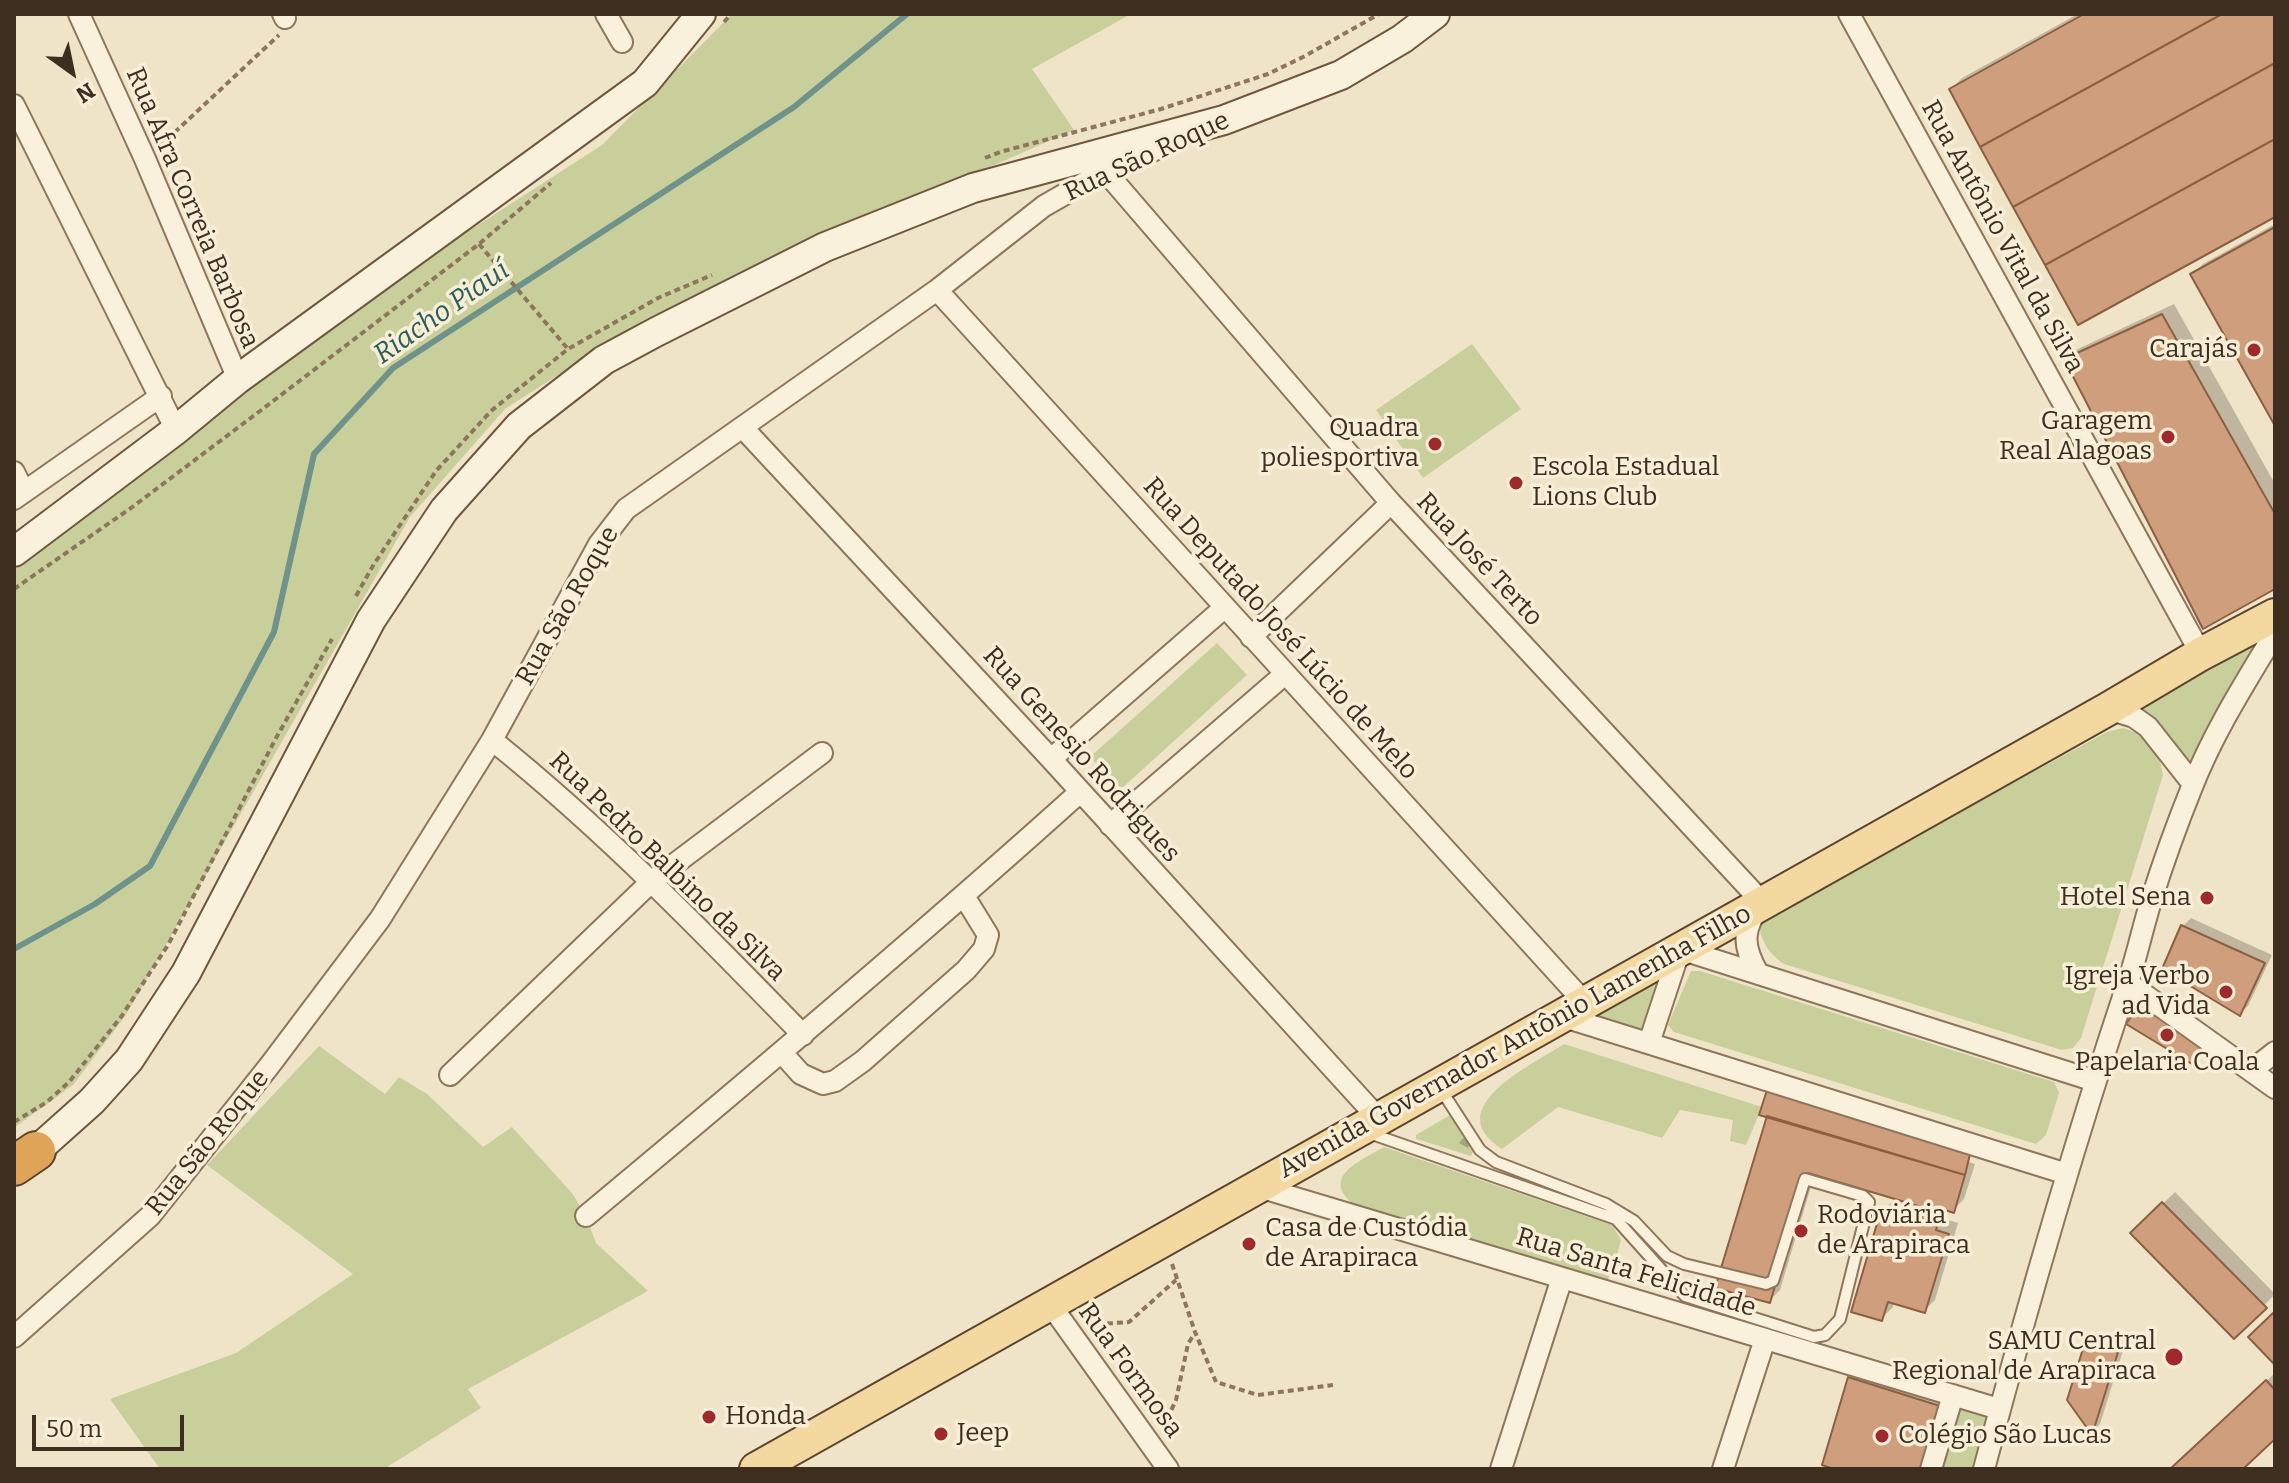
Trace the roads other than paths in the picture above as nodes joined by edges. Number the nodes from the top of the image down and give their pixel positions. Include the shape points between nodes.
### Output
1 (79, 14) edge
2 (606, 14) edge
3 (1435, 14) edge
4 (1849, 14) edge
5 (712, 19) edge
6 (622, 42) dead end
7 (14, 105) edge
8 (1224, 120) junction
9 (1105, 171) junction
10 (937, 290) junction
11 (238, 379) junction
12 (161, 396) junction
13 (743, 428) junction
14 (176, 430) junction
15 (14, 472) edge
16 (19, 496) edge
17 (1391, 503) junction
18 (14, 552) edge
19 (1224, 608) junction
20 (2275, 615) edge
21 (2275, 633) edge
22 (1251, 637) junction
23 (2201, 654) junction
24 (1285, 674) junction
25 (2108, 709) junction
26 (492, 740) junction
27 (822, 753) dead end
28 (1051, 759) junction
29 (2193, 784) junction
30 (1080, 792) junction
31 (1110, 825) junction
32 (652, 881) junction
33 (964, 896) junction
34 (1762, 902) junction
35 (1680, 949) junction
36 (1758, 973) junction
37 (2128, 983) junction
38 (1573, 1009) junction
39 (803, 1035) junction
40 (1649, 1043) junction
41 (2275, 1052) edge
42 (782, 1053) junction
43 (2252, 1070) junction
44 (450, 1075) dead end
45 (2095, 1081) junction
46 (1439, 1086) junction
47 (2275, 1088) edge
48 (1369, 1124) junction
49 (18, 1152) edge
50 (2067, 1174) junction
51 (1259, 1187) junction
52 (586, 1216) dead end
53 (1562, 1278) junction
54 (1058, 1315) junction
55 (14, 1337) edge
56 (1765, 1339) junction
57 (1953, 1395) junction
58 (1999, 1409) junction
59 (1985, 1468) edge
60 (756, 1469) edge
61 (1168, 1469) edge
62 (1501, 1469) edge
63 (1723, 1469) edge
64 (1931, 1469) edge

1 - 11 street, Rua Afra Correia Barbosa
2 - 6 street
3 - 8 main road, Rua São Roque via 1341,75
4 - 23 street, Rua Antônio Vital da Silva
5 - 11 main road via 645,83
7 - 12 street
8 - 9 street, Rua São Roque
8 - 49 main road via 973,188 825,247 604,360 519,426 444,510 371,620 186,973 129,1060 92,1101
9 - 10 street, Rua São Roque via 1044,206
9 - 17 street, Rua José Terto
10 - 13 street, Rua São Roque
10 - 19 street, Rua Deputado José Lúcio de Melo
11 - 14 main road
12 - 14 street
12 - 16 street
13 - 26 street, Rua São Roque via 626,509 599,544
13 - 28 street, Rua Genesio Rodrigues
14 - 18 main road
15 - 16 street
17 - 22 street
17 - 34 street, Rua José Terto
19 - 22 street, Rua Deputado José Lúcio de Melo
19 - 28 street
20 - 23 main road, Avenida Governador Antônio Lamenha Filho
21 - 29 street
22 - 24 street, Rua Deputado José Lúcio de Melo
23 - 25 main road, Avenida Governador Antônio Lamenha Filho
24 - 31 street
24 - 38 street, Rua Deputado José Lúcio de Melo
25 - 29 street via 2148,727
25 - 34 main road, Avenida Governador Antônio Lamenha Filho
26 - 32 street, Rua Pedro Balbino da Silva
26 - 55 street, Rua São Roque via 380,919 150,1216
27 - 32 street
28 - 30 street, Rua Genesio Rodrigues
29 - 37 street via 2151,899
30 - 31 street, Rua Genesio Rodrigues
30 - 33 street
31 - 48 street, Rua Genesio Rodrigues
32 - 39 street, Rua Pedro Balbino da Silva
32 - 44 street
33 - 39 street
33 - 42 street via 988,935 984,949 863,1061 823,1084 801,1074
34 - 35 main road, Avenida Governador Antônio Lamenha Filho
34 - 36 street via 1745,932
35 - 36 street
35 - 38 main road, Avenida Governador Antônio Lamenha Filho
35 - 40 street
36 - 45 street
37 - 43 street
37 - 45 street
38 - 40 street
38 - 46 main road, Avenida Governador Antônio Lamenha Filho
39 - 42 street
40 - 50 street
41 - 43 street
42 - 52 street
43 - 47 street
45 - 50 street
46 - 48 main road, Avenida Governador Antônio Lamenha Filho
46 - 48 lane via 1480,1150 1496,1162 1606,1204 1634,1221 1667,1256 1684,1264 1766,1284 1773,1281 1805,1179 1863,1196 1869,1202 1840,1319 1825,1335 1814,1337 1685,1296 1616,1219
48 - 51 main road, Avenida Governador Antônio Lamenha Filho
50 - 58 street
51 - 53 street, Rua Santa Felicidade
51 - 54 main road, Avenida Governador Antônio Lamenha Filho via 1166,1239
53 - 56 street, Rua Santa Felicidade
53 - 62 street
54 - 60 main road, Avenida Governador Antônio Lamenha Filho
54 - 61 street, Rua Formosa
56 - 57 street, Rua Santa Felicidade
56 - 63 street
57 - 58 street, Rua Santa Felicidade
57 - 64 street
58 - 59 street

